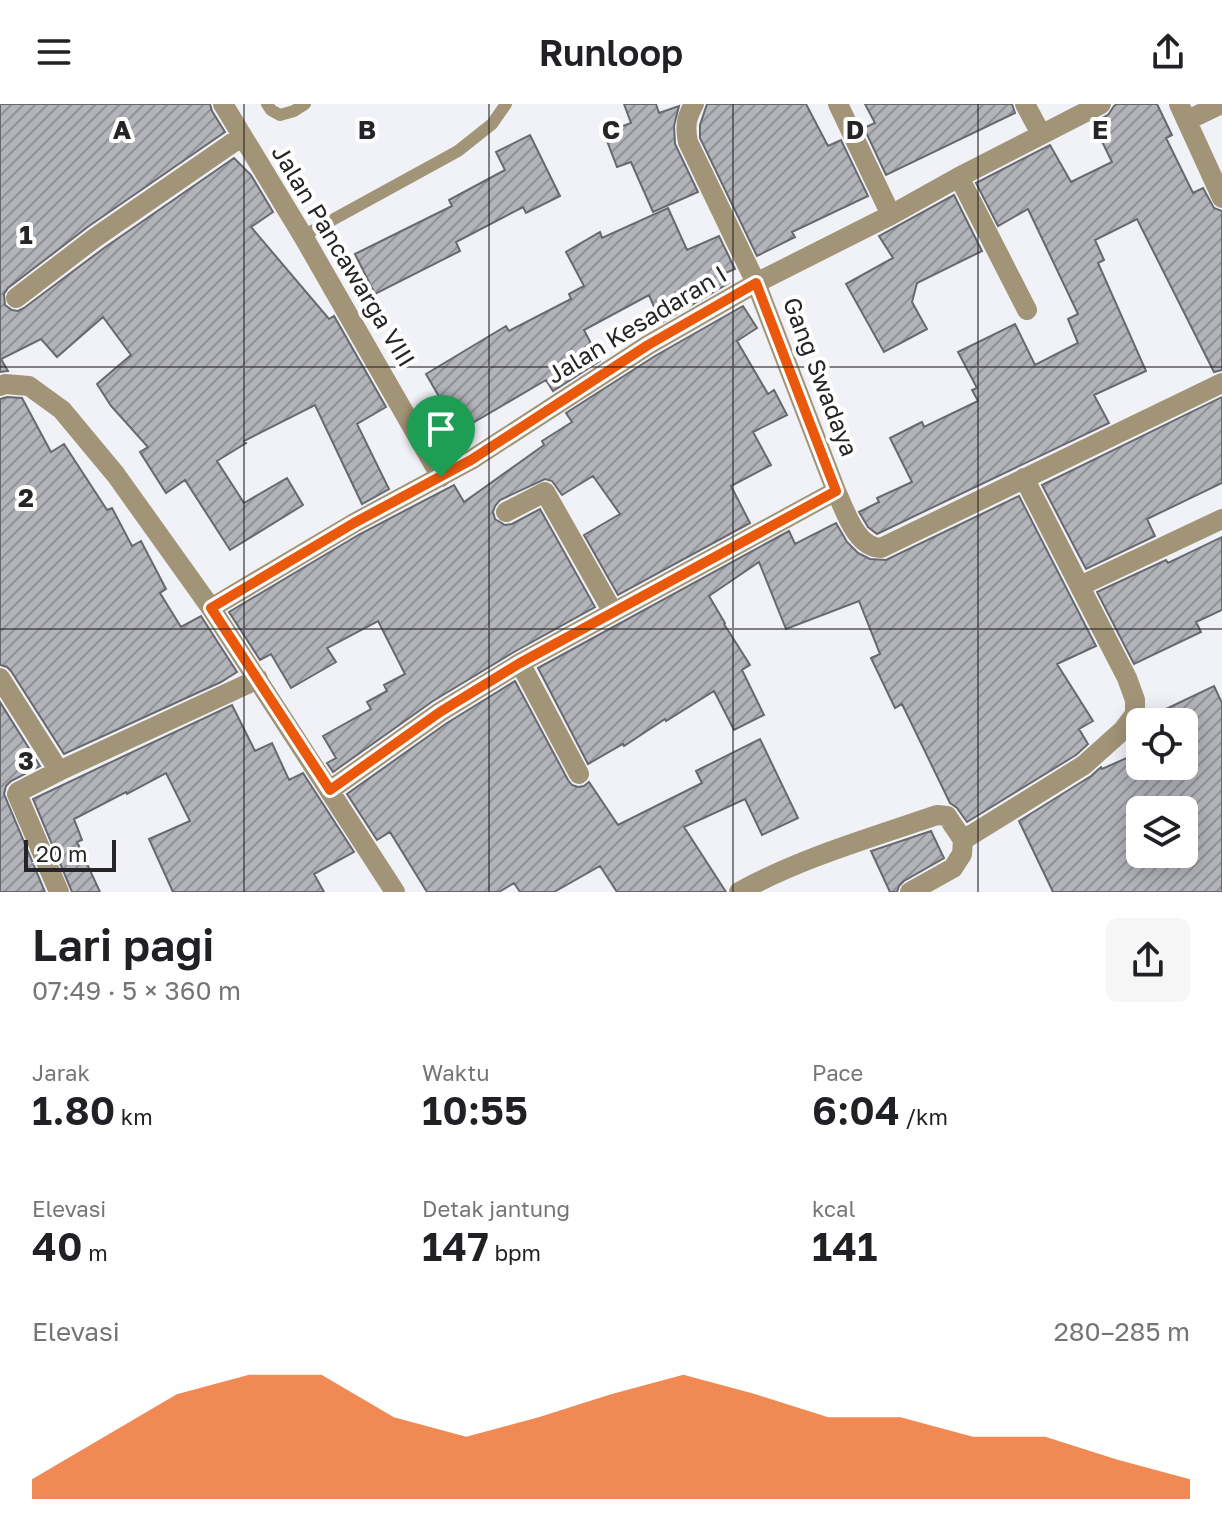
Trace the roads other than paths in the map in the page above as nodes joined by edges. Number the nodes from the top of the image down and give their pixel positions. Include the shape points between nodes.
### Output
1 (223, 104) edge
2 (267, 104) edge
3 (305, 104) edge
4 (506, 104) edge
5 (694, 104) edge
6 (838, 104) edge
7 (1025, 104) edge
8 (1101, 104) edge
9 (1221, 104) edge
10 (1184, 112) edge
11 (1041, 134) junction
12 (241, 137) junction
13 (959, 177) junction
14 (1222, 198) edge
15 (891, 215) junction
16 (303, 236) junction
17 (756, 283) junction
18 (16, 298) dead end
19 (1027, 310) dead end
20 (1222, 383) edge
21 (2, 385) edge
22 (441, 477) junction
23 (1024, 478) junction
24 (836, 491) junction
25 (506, 512) dead end
26 (1222, 519) edge
27 (1080, 586) junction
28 (211, 608) junction
29 (613, 612) junction
30 (520, 663) junction
31 (0, 678) edge
32 (258, 679) junction
33 (20, 708) junction
34 (0, 717) edge
35 (59, 771) junction
36 (579, 774) dead end
37 (330, 790) junction
38 (963, 840) junction
39 (59, 892) edge
40 (395, 892) edge
41 (739, 892) edge
42 (910, 892) edge

1 - 12 street, Jalan Pancawarga VIII
2 - 3 lane via 280,115
4 - 16 lane via 492,124 458,151
5 - 17 street, Gang Swadaya via 687,116 688,142
6 - 15 street
7 - 11 street
8 - 11 street, Jalan Kesadaran I
9 - 10 street
10 - 14 street
11 - 13 street, Jalan Kesadaran I
12 - 16 street, Jalan Pancawarga VIII
12 - 18 street
13 - 15 street, Jalan Kesadaran I
13 - 19 street
15 - 17 street, Jalan Kesadaran I
16 - 22 street, Jalan Pancawarga VIII
17 - 22 street, Jalan Kesadaran I
17 - 24 street, Gang Swadaya
20 - 23 street
21 - 28 street via 29,386 62,410 116,475
22 - 28 street, Jalan Kesadaran I
23 - 24 street, Gang Swadaya via 881,548 862,538
23 - 27 street
24 - 29 street
25 - 29 street via 545,492
26 - 27 street
27 - 38 street via 1127,678 1135,714 1084,765
28 - 32 street
29 - 30 street
30 - 36 street
30 - 37 street
31 - 33 street
32 - 35 street
32 - 37 street
33 - 34 street
33 - 35 street
35 - 39 street via 17,794
37 - 40 street
38 - 41 street via 947,816 937,815 816,857
38 - 42 street via 953,868

